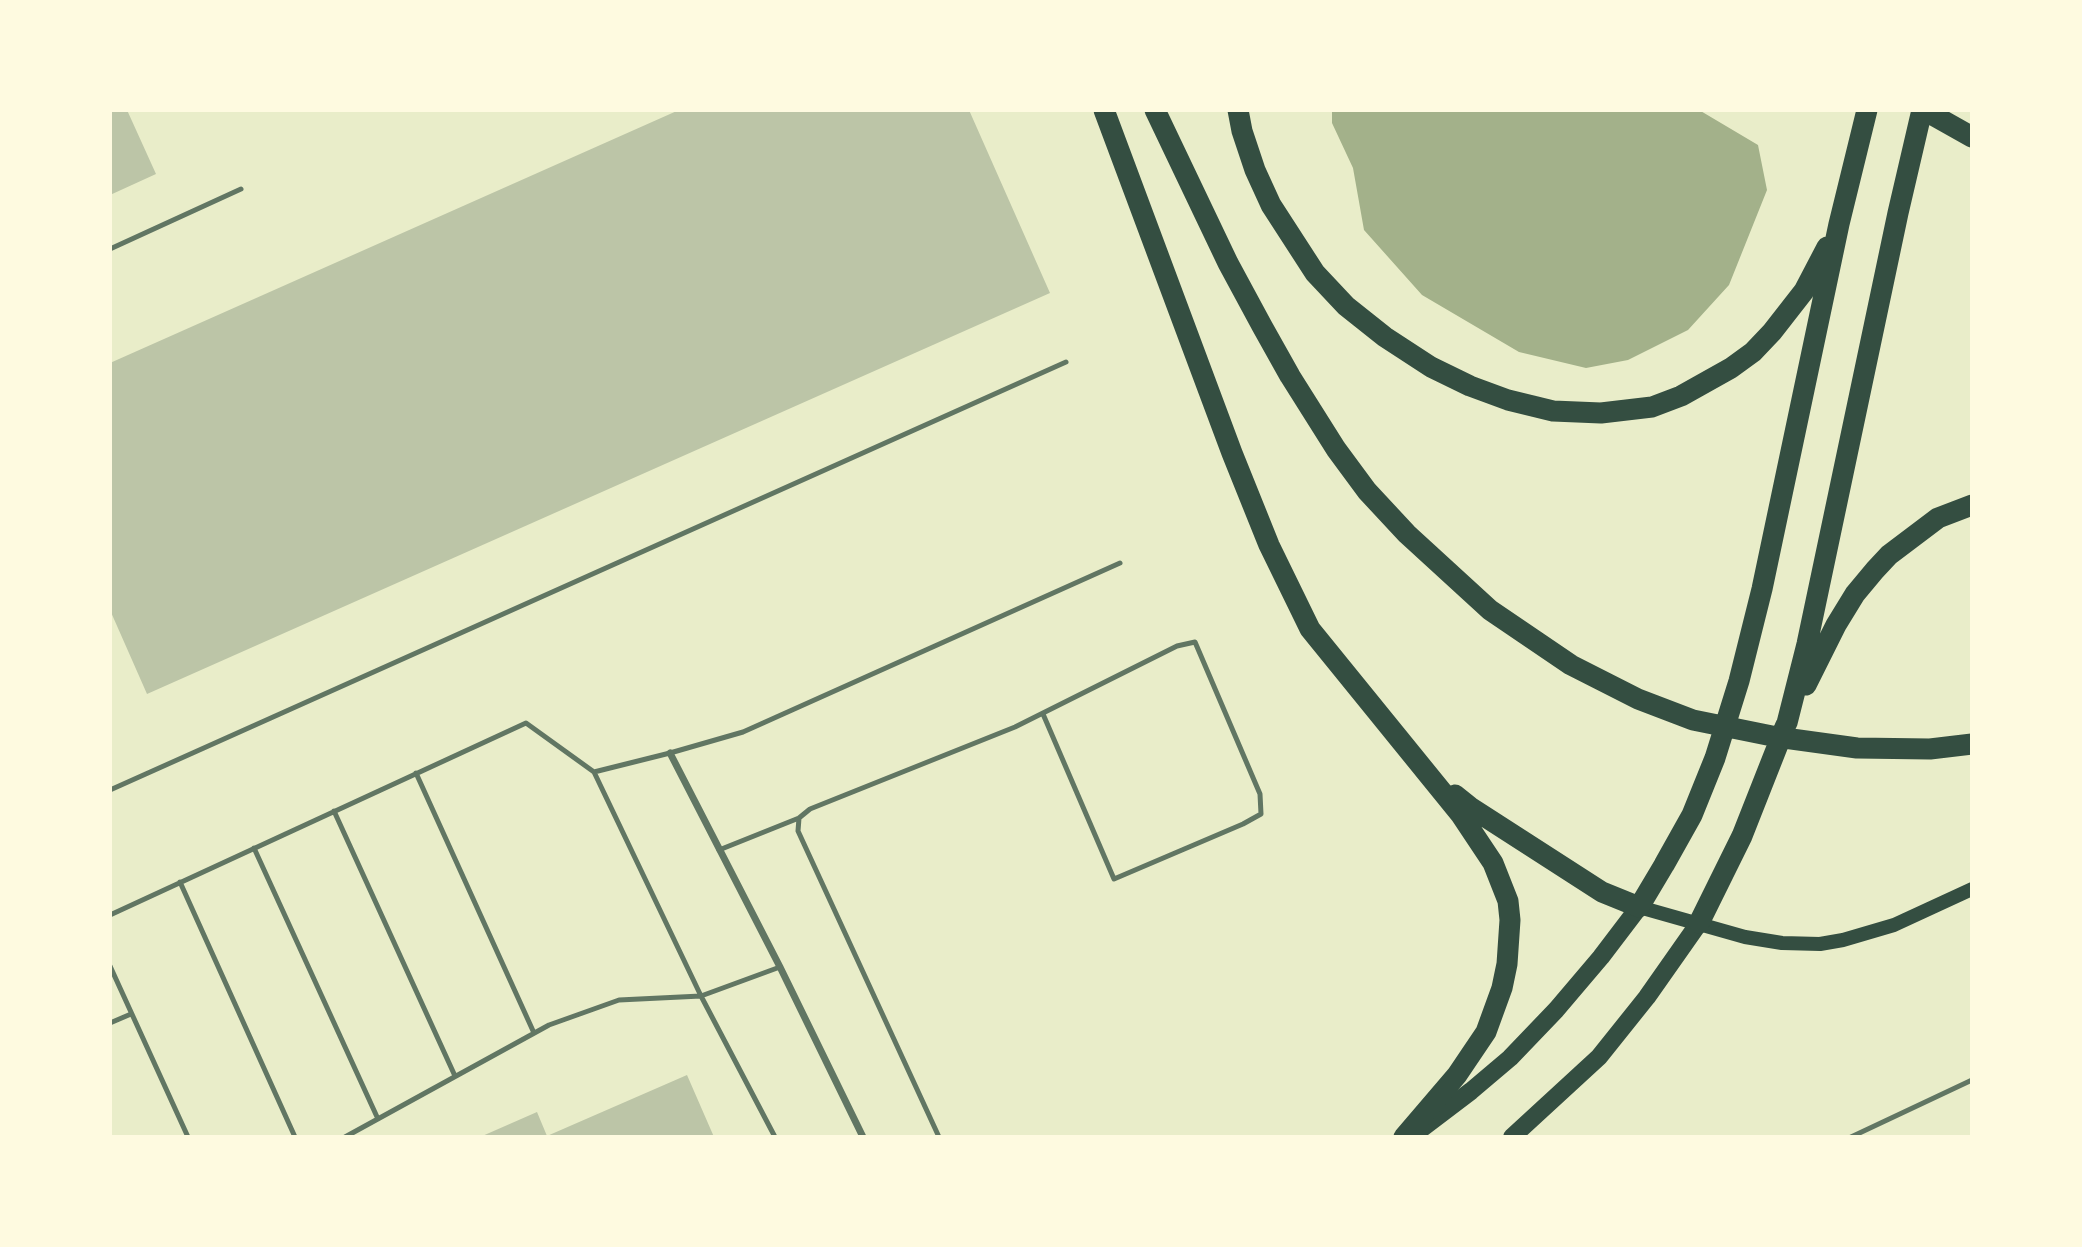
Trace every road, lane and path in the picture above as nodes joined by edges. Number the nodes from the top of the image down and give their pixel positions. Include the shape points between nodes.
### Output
1 (1104, 110) edge
2 (1155, 110) edge
3 (1238, 110) edge
4 (1867, 110) edge
5 (1923, 110) edge
6 (1969, 136) edge
7 (241, 189) dead end
8 (1839, 224) junction
9 (110, 249) edge
10 (1066, 362) dead end
11 (1972, 505) edge
12 (1120, 563) dead end
13 (1043, 714) junction
14 (1787, 723) junction
15 (1972, 744) edge
16 (670, 753) junction
17 (594, 772) junction
18 (1426, 772) junction
19 (416, 773) junction
20 (110, 790) edge
21 (334, 811) junction
22 (799, 818) junction
23 (254, 848) junction
24 (719, 850) junction
25 (180, 882) junction
26 (1972, 889) edge
27 (1639, 907) junction
28 (110, 915) edge
29 (1699, 923) junction
30 (110, 966) edge
31 (780, 967) junction
32 (701, 996) junction
33 (131, 1014) junction
34 (110, 1023) edge
35 (534, 1033) junction
36 (455, 1076) junction
37 (1972, 1080) edge
38 (378, 1119) junction
39 (188, 1137) edge
40 (295, 1137) edge
41 (345, 1137) edge
42 (775, 1137) edge
43 (863, 1137) edge
44 (939, 1137) edge
45 (1404, 1137) edge
46 (1410, 1137) edge
47 (1512, 1137) edge
48 (1851, 1137) edge

1 - 18 highway via 1232,453 1292,593 1310,629
2 - 15 highway via 1228,263 1317,421 1367,491 1490,610 1571,665 1638,699 1693,719 1857,748
3 - 8 highway via 1255,170 1271,205 1315,274 1346,306 1431,367 1469,386 1553,411 1601,413 1652,407 1731,368 1772,332 1804,291
4 - 8 highway
5 - 6 highway
5 - 14 highway
7 - 9 lane
8 - 27 highway via 1739,681 1692,815
10 - 20 lane
11 - 14 highway via 1938,518 1874,570 1836,625
12 - 16 lane via 743,732
13 - 13 lane via 1177,646 1195,642 1260,794 1261,814 1114,878
13 - 22 lane via 810,809
14 - 29 highway via 1742,836
16 - 17 lane
16 - 24 street
17 - 19 lane via 526,723
17 - 32 lane
18 - 27 highway via 1470,807 1602,892
18 - 45 highway via 1493,863 1508,901 1509,944 1502,988 1486,1032 1457,1075
19 - 21 lane
19 - 35 lane
21 - 23 lane
21 - 36 lane
22 - 24 lane
22 - 44 lane via 797,831
23 - 25 lane
23 - 38 lane
24 - 31 street
25 - 28 lane
25 - 40 lane
26 - 29 main road via 1895,925 1820,944 1745,937
27 - 29 main road
27 - 46 main road via 1556,1010 1510,1058
29 - 47 main road via 1599,1057
30 - 33 lane
31 - 32 lane
31 - 43 street
32 - 35 lane via 619,1000
32 - 42 lane
33 - 34 lane
33 - 39 lane
35 - 36 lane
36 - 38 lane
37 - 48 lane
38 - 41 lane

